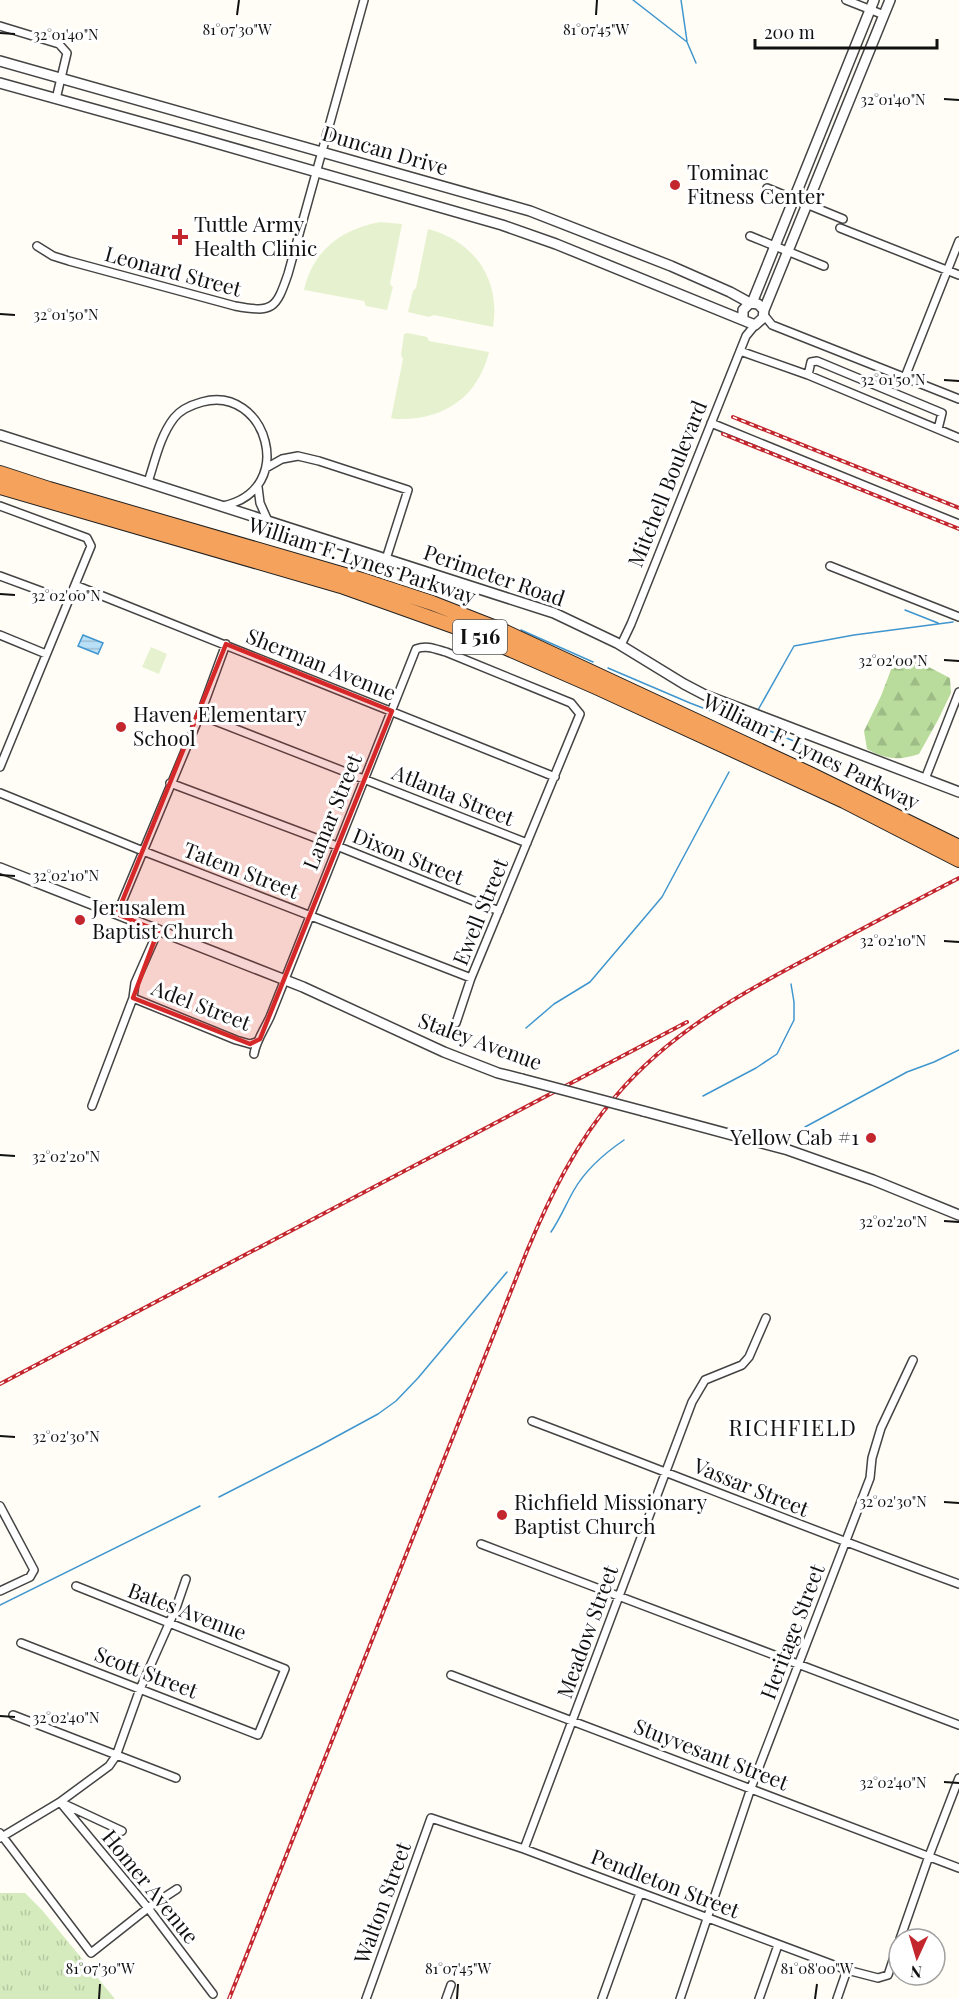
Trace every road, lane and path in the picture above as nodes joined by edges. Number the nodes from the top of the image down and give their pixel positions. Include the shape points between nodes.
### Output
1 (364, 0) edge
2 (846, 0) edge
3 (890, 0) edge
4 (872, 5) edge
5 (884, 15) junction
6 (0, 26) edge
7 (0, 61) edge
8 (61, 79) junction
9 (0, 83) edge
10 (56, 99) junction
11 (817, 144) junction
12 (829, 150) junction
13 (322, 152) junction
14 (316, 172) junction
15 (768, 188) dead end
16 (794, 199) junction
17 (808, 205) junction
18 (843, 219) dead end
19 (556, 222) junction
20 (840, 228) dead end
21 (575, 229) junction
22 (750, 236) dead end
23 (548, 241) junction
24 (959, 241) edge
25 (37, 246) dead end
26 (775, 247) junction
27 (567, 248) junction
28 (788, 252) junction
29 (824, 266) dead end
30 (946, 271) junction
31 (959, 275) edge
32 (757, 290) junction
33 (735, 294) junction
34 (751, 303) junction
35 (764, 313) junction
36 (743, 320) junction
37 (756, 325) junction
38 (772, 326) junction
39 (746, 336) junction
40 (740, 351) junction
41 (808, 375) junction
42 (905, 377) junction
43 (959, 399) edge
44 (711, 423) junction
45 (938, 429) junction
46 (0, 435) edge
47 (959, 438) edge
48 (266, 468) junction
49 (0, 473) edge
50 (148, 482) junction
51 (0, 487) edge
52 (258, 487) junction
53 (0, 506) edge
54 (221, 506) junction
55 (270, 523) junction
56 (959, 524) edge
57 (386, 559) junction
58 (830, 566) dead end
59 (0, 576) edge
60 (75, 585) junction
61 (68, 601) junction
62 (959, 617) edge
63 (0, 636) edge
64 (226, 644) junction
65 (621, 645) junction
66 (46, 654) junction
67 (959, 692) edge
68 (392, 711) junction
69 (580, 714) joint
70 (200, 715) junction
71 (0, 767) edge
72 (555, 777) junction
73 (364, 778) junction
74 (925, 779) junction
75 (170, 783) junction
76 (959, 792) edge
77 (0, 793) edge
78 (527, 843) junction
79 (956, 845) edge
80 (338, 846) junction
81 (143, 851) junction
82 (959, 860) edge
83 (0, 868) edge
84 (499, 911) junction
85 (117, 914) junction
86 (310, 915) junction
87 (158, 931) junction
88 (471, 978) junction
89 (284, 980) junction
90 (134, 998) junction
91 (456, 1023) dead end
92 (256, 1042) junction
93 (254, 1054) dead end
94 (92, 1107) dead end
95 (959, 1215) edge
96 (766, 1318) dead end
97 (913, 1360) dead end
98 (532, 1422) dead end
99 (666, 1472) junction
100 (0, 1506) edge
101 (845, 1542) junction
102 (482, 1545) dead end
103 (186, 1579) dead end
104 (959, 1584) edge
105 (76, 1586) dead end
106 (0, 1591) edge
107 (619, 1596) junction
108 (169, 1623) junction
109 (21, 1643) dead end
110 (799, 1664) junction
111 (451, 1675) dead end
112 (140, 1689) junction
113 (13, 1715) dead end
114 (573, 1720) junction
115 (959, 1725) edge
116 (258, 1735) joint
117 (116, 1756) junction
118 (176, 1778) dead end
119 (959, 1778) edge
120 (751, 1788) junction
121 (60, 1802) junction
122 (430, 1818) joint
123 (122, 1831) dead end
124 (1, 1836) edge
125 (524, 1849) junction
126 (928, 1856) junction
127 (959, 1868) edge
128 (177, 1888) dead end
129 (640, 1893) junction
130 (148, 1908) junction
131 (706, 1917) junction
132 (903, 1927) edge
133 (778, 1945) junction
134 (847, 1970) junction
135 (887, 1975) edge
136 (451, 1985) dead end
137 (213, 1994) dead end
138 (366, 1999) edge
139 (446, 1999) edge
140 (602, 1999) edge
141 (680, 1999) edge
142 (759, 1999) edge
143 (837, 1999) edge

1 - 13 street, Leonard Street
2 - 4 street
3 - 5 street
4 - 5 street
4 - 11 street
5 - 12 street
6 - 8 street via 58,45 67,53
7 - 8 street, Duncan Drive
8 - 10 street
8 - 13 street, Duncan Drive
9 - 10 street, Duncan Drive
10 - 14 street, Duncan Drive
11 - 12 street
11 - 16 street
12 - 17 street
13 - 14 street, Leonard Street
13 - 19 street, Duncan Drive via 530,211
14 - 23 street, Duncan Drive
14 - 25 street, Leonard Street via 288,274 280,297 270,307 254,310 224,303 69,261
15 - 16 street
16 - 17 street
16 - 26 street
17 - 18 street
17 - 28 street
19 - 21 street, Duncan Drive
19 - 23 street
20 - 30 street
21 - 27 street
21 - 33 street, Duncan Drive
22 - 26 street
23 - 27 street, Duncan Drive
24 - 30 street
26 - 28 street
26 - 32 street
27 - 36 street, Duncan Drive
28 - 29 street
28 - 35 street
30 - 31 street
30 - 42 street
32 - 33 street
32 - 34 street
33 - 34 street, Duncan Drive
34 - 35 street via 758,304
34 - 36 street via 743,310
35 - 37 street
35 - 38 street
36 - 37 street
36 - 39 street, Mitchell Boulevard
37 - 38 street
37 - 39 street, Mitchell Boulevard
38 - 42 street
39 - 40 street, Mitchell Boulevard
40 - 41 street
40 - 44 street, Mitchell Boulevard
41 - 45 street
41 - 45 street via 811,362 817,362 942,413
42 - 43 street
44 - 56 street
44 - 65 street, Mitchell Boulevard
45 - 47 street
46 - 50 street, Perimeter Road
48 - 50 street via 262,432 249,413 229,403 207,401 185,408 176,416 162,440
48 - 52 street
48 - 57 street via 298,456 408,490
49 - 79 highway, William F. Lynes Parkway / I 516 via 432,603 624,686
50 - 54 street, Perimeter Road
51 - 82 highway, William F. Lynes Parkway / I 516 via 341,586 458,628 844,801
52 - 54 street
52 - 55 street via 260,503
53 - 60 street via 87,538 91,546
54 - 55 street, Perimeter Road
55 - 57 street, Perimeter Road
57 - 65 street, Perimeter Road via 554,614
58 - 62 street
59 - 61 street
60 - 61 street
60 - 64 street, Sherman Avenue
61 - 66 street
63 - 66 street
64 - 68 street, Sherman Avenue
64 - 70 street
65 - 74 street, Perimeter Road via 705,695
66 - 71 street
67 - 74 street
68 - 69 street, Lamar Street via 416,649 428,646 571,703
68 - 72 street, Sherman Avenue
68 - 73 street, Lamar Street
69 - 72 street, Ewell Street
70 - 73 street, Atlanta Street
70 - 75 street
72 - 78 street, Ewell Street
73 - 78 street, Atlanta Street
73 - 80 street, Lamar Street
74 - 76 street, Perimeter Road
75 - 80 street, Dixon Street
75 - 81 street
77 - 81 street, Tatem Street
78 - 84 street, Ewell Street
80 - 84 street, Dixon Street
80 - 86 street, Lamar Street
81 - 85 street
81 - 86 street, Tatem Street
83 - 85 street, Staley Avenue
84 - 88 street, Ewell Street
85 - 87 street, Staley Avenue
86 - 88 street, Tatem Street
86 - 89 street, Lamar Street
87 - 89 street, Staley Avenue
87 - 90 street via 135,983
88 - 91 street, Ewell Street
89 - 92 street, Lamar Street
89 - 95 street, Staley Avenue, bridge via 498,1073 788,1150
90 - 92 street, Adel Street via 236,1040
90 - 94 street
92 - 93 street, Lamar Street
96 - 99 street, Meadow Street via 749,1358 742,1365 705,1380 692,1402
97 - 101 street, Heritage Street via 881,1428 870,1478
98 - 99 street, Vassar Street
99 - 101 street, Vassar Street
99 - 107 street, Meadow Street
100 - 106 street via 34,1570 30,1577
101 - 104 street, Vassar Street
101 - 110 street, Heritage Street
102 - 107 street
103 - 108 street
105 - 108 street, Bates Avenue
107 - 110 street
107 - 114 street, Meadow Street
108 - 112 street
108 - 116 street, Bates Avenue via 285,1669
109 - 112 street, Scott Street
110 - 115 street
110 - 120 street, Heritage Street
111 - 114 street, Stuyvesant Street
112 - 116 street, Scott Street
112 - 117 street
113 - 117 street
114 - 120 street, Stuyvesant Street
114 - 125 street, Meadow Street
117 - 118 street
117 - 121 street via 109,1766
119 - 126 street
120 - 126 street, Stuyvesant Street
120 - 131 street, Heritage Street
121 - 123 street
121 - 124 street
121 - 130 street, Homer Avenue
122 - 125 street, Pendleton Street
122 - 138 street, Walton Street
124 - 130 street via 91,1953
125 - 129 street, Pendleton Street
126 - 127 street, Stuyvesant Street
126 - 132 street
128 - 130 street
129 - 131 street, Pendleton Street
129 - 140 street
130 - 137 street, Homer Avenue
131 - 133 street, Pendleton Street
131 - 141 street, Heritage Street
133 - 134 street, Pendleton Street
133 - 142 street
134 - 135 street, Pendleton Street via 878,1978
134 - 143 street
136 - 139 street

